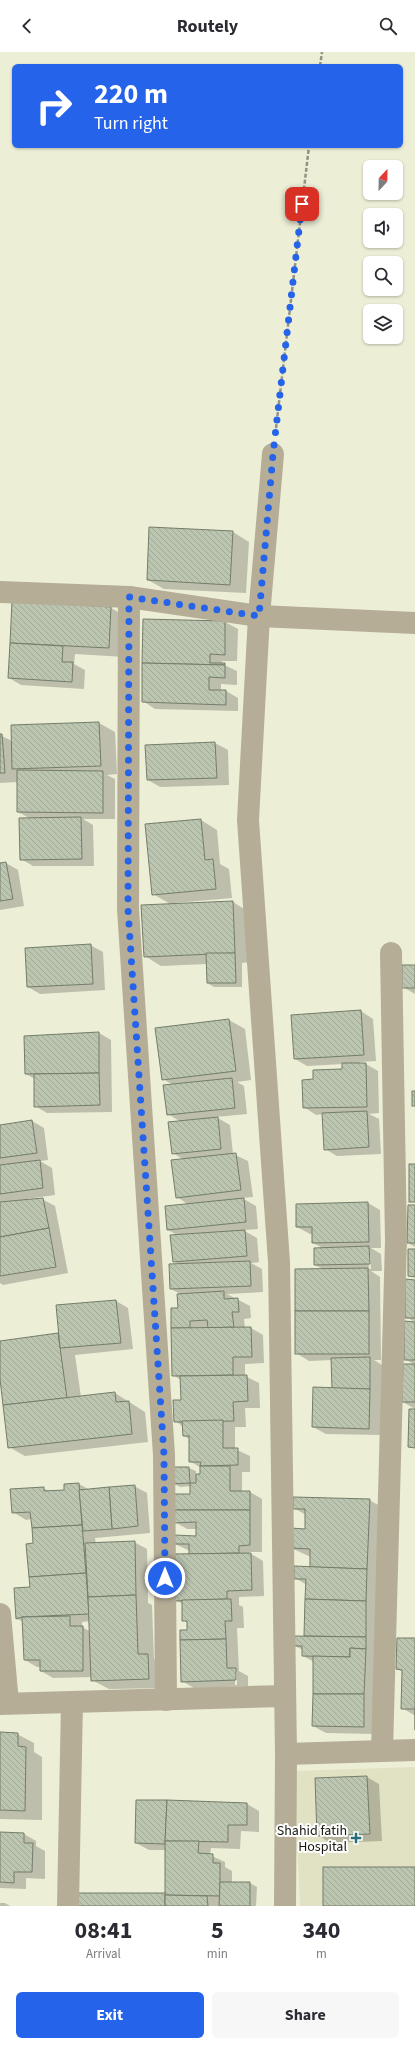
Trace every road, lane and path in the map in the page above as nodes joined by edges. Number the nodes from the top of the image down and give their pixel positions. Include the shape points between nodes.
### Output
1 (322, 52) edge
2 (320, 64) edge
3 (309, 148) edge
4 (273, 454) joint
5 (0, 592) edge
6 (129, 597) junction
7 (259, 616) junction
8 (415, 622) edge
9 (391, 953) dead end
10 (0, 1614) edge
11 (284, 1696) junction
12 (166, 1700) junction
13 (72, 1702) junction
14 (4, 1704) edge
15 (415, 1750) edge
16 (382, 1751) junction
17 (286, 1754) junction
18 (68, 1906) edge
19 (285, 1906) edge

1 - 2 path
3 - 4 path
4 - 7 street
5 - 6 street
6 - 7 street
6 - 12 street via 128,909 164,1455
7 - 8 street
7 - 11 street via 248,820 279,1262
9 - 16 street via 396,1240
10 - 14 street
11 - 12 street
11 - 17 street
12 - 13 street
13 - 14 street
13 - 18 street
15 - 16 street
16 - 17 street
17 - 19 street

